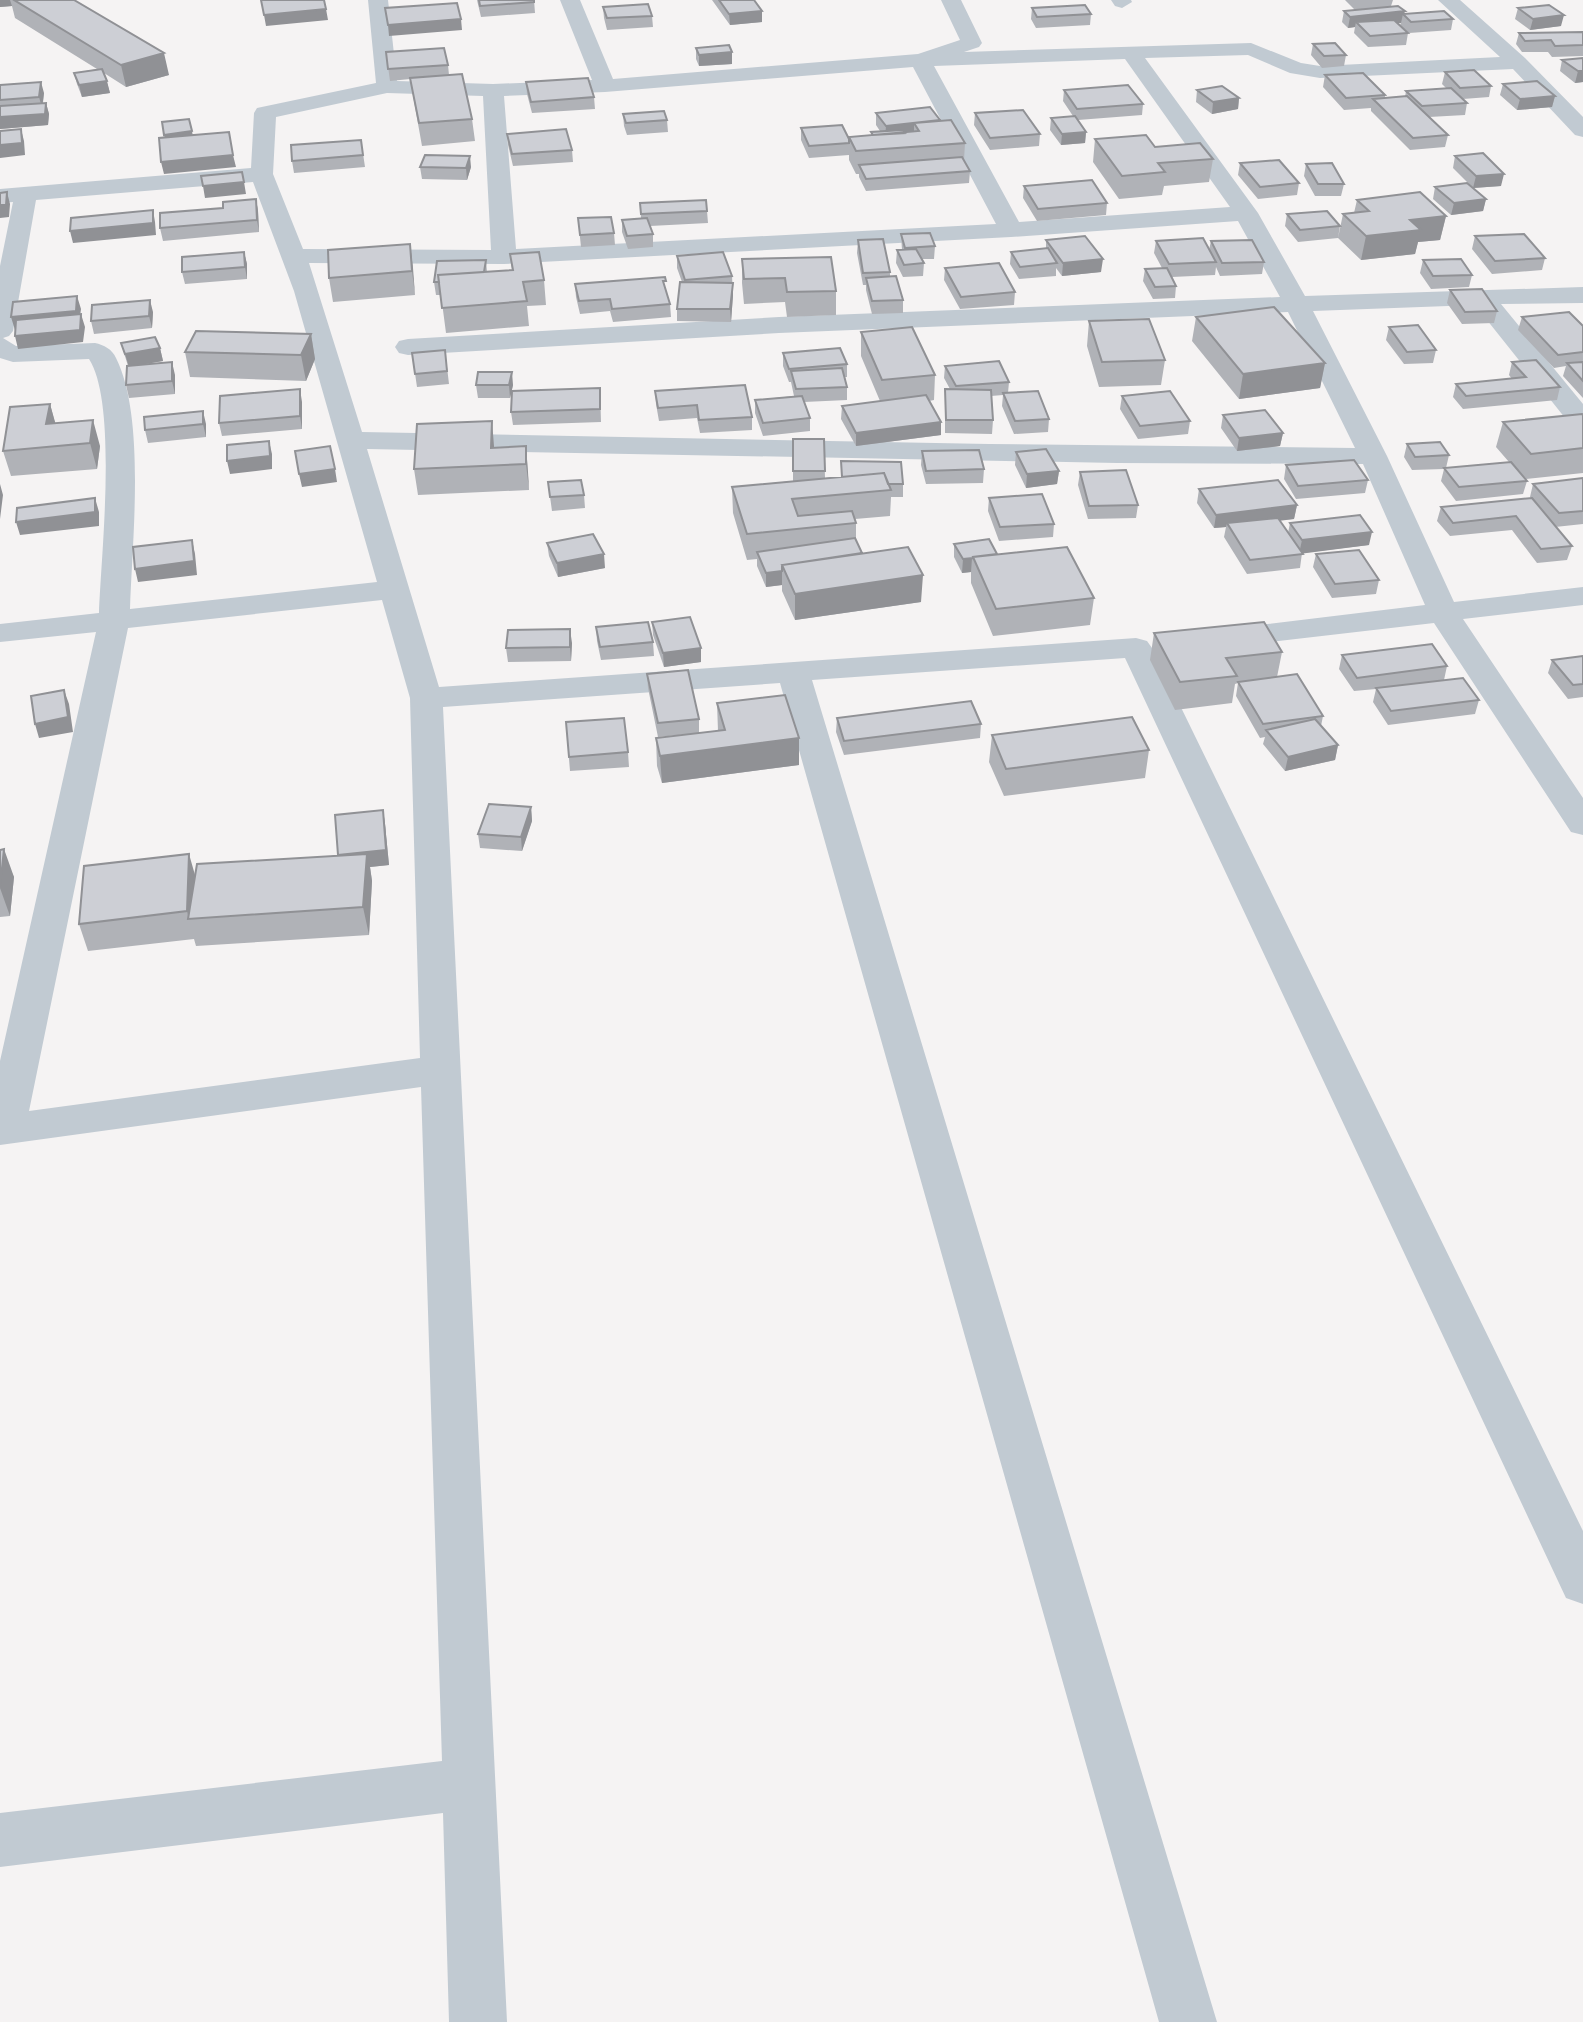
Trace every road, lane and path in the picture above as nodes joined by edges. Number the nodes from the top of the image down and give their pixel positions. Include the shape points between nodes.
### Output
1 (378, 0) edge
2 (570, 0) edge
3 (951, 0) edge
4 (1448, 0) edge
5 (1132, 54) junction
6 (920, 60) junction
7 (1518, 62) junction
8 (605, 86) junction
9 (387, 87) junction
10 (493, 90) junction
11 (1583, 130) edge
12 (262, 174) junction
13 (13, 194) edge
14 (1246, 213) junction
15 (1011, 230) junction
16 (294, 256) junction
17 (504, 257) junction
18 (1583, 295) edge
19 (1482, 297) junction
20 (1296, 303) junction
21 (0, 331) edge
22 (0, 345) edge
23 (408, 347) dead end
24 (1583, 422) edge
25 (350, 440) junction
26 (1373, 456) junction
27 (394, 589) junction
28 (1583, 596) edge
29 (1443, 612) junction
30 (114, 620) junction
31 (0, 633) edge
32 (1162, 645) junction
33 (793, 672) junction
34 (426, 698) junction
35 (1583, 824) edge
36 (440, 1070) junction
37 (3, 1130) edge
38 (1583, 1582) edge
39 (468, 1784) junction
40 (0, 1840) edge
41 (478, 2022) edge
42 (1188, 2022) edge

1 - 9 street
2 - 8 street
3 - 6 street via 972,43
4 - 7 street
5 - 6 street
5 - 7 street via 1251,49 1297,69 1321,72
5 - 14 street
6 - 8 street
6 - 15 street
7 - 11 street
8 - 10 street
9 - 10 street
9 - 12 street via 265,113
10 - 17 street
12 - 13 street
12 - 16 street
13 - 21 street
14 - 15 street
14 - 20 street
15 - 17 street
16 - 17 street
16 - 25 street
18 - 19 street
19 - 20 street
19 - 24 street
20 - 23 street via 779,325
20 - 26 street
22 - 30 street via 13,354 83,350 95,351 103,358 120,447
25 - 26 street via 1151,457
25 - 27 street
26 - 29 street
27 - 30 street
27 - 34 street
28 - 29 street
29 - 32 street
29 - 35 street
30 - 31 street
30 - 37 street
32 - 33 street
32 - 38 street
33 - 34 street
33 - 42 street
34 - 36 street
36 - 37 street
36 - 39 street
39 - 40 street
39 - 41 street

